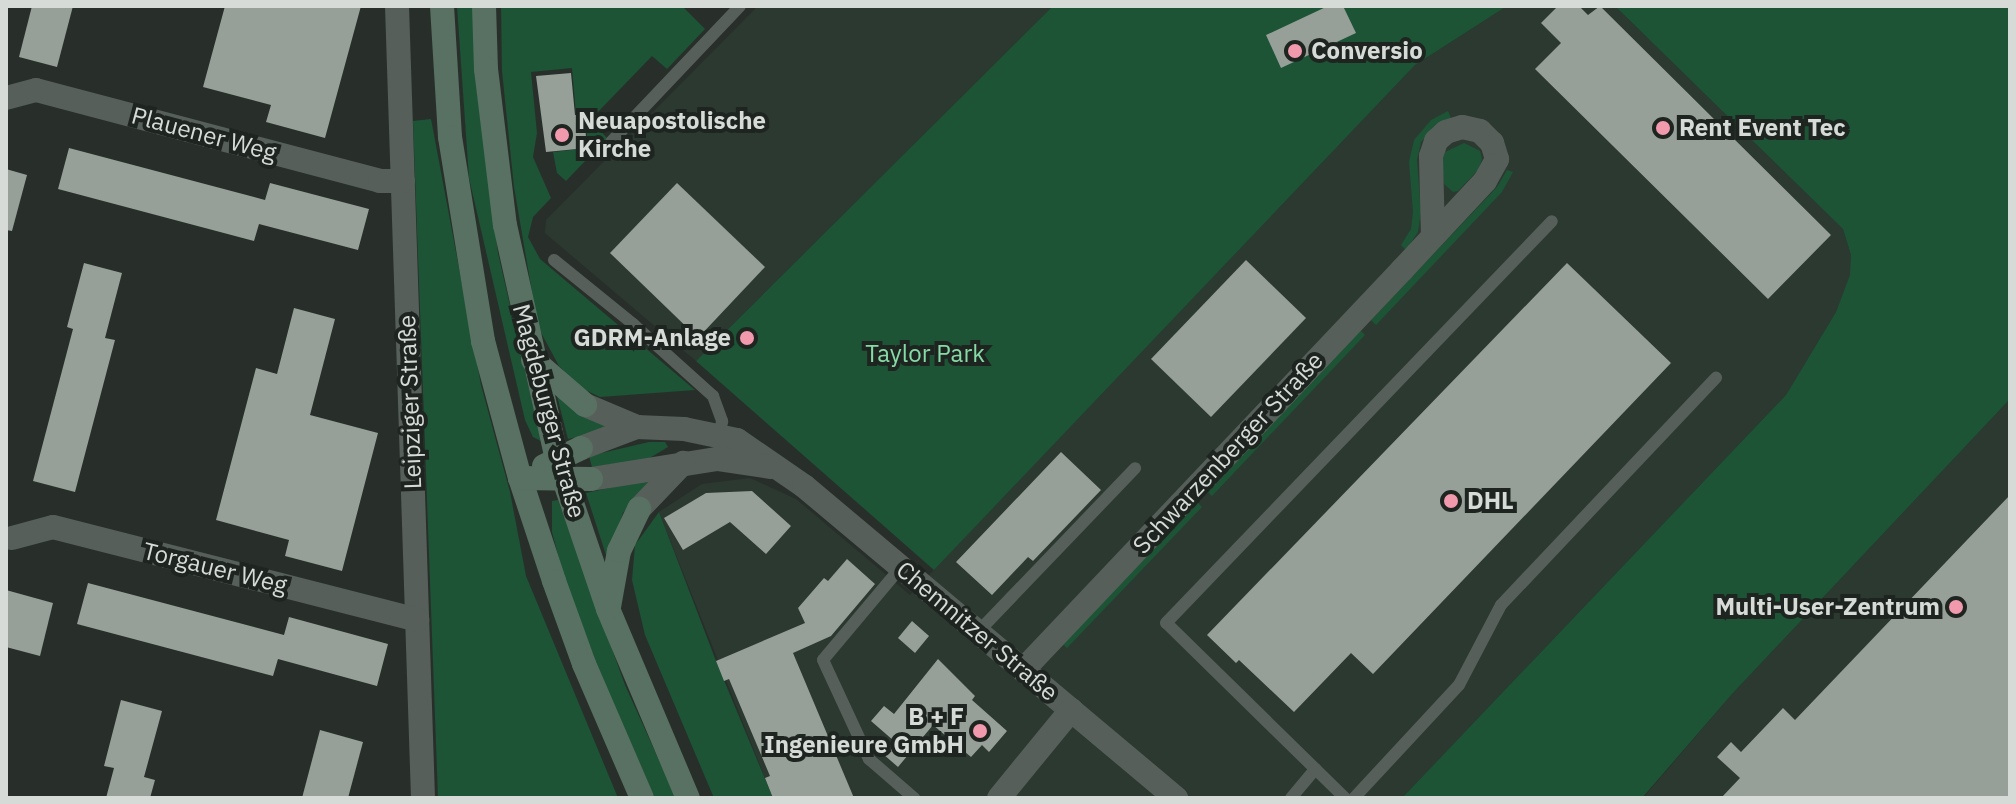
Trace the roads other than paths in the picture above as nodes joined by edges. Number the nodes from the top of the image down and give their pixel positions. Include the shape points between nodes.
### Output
1 (397, 6) edge
2 (442, 6) edge
3 (484, 6) edge
4 (740, 6) edge
5 (6, 98) edge
6 (611, 142) dead end
7 (403, 181) junction
8 (1552, 221) dead end
9 (1433, 236) dead end
10 (554, 260) dead end
11 (532, 358) junction
12 (1716, 378) dead end
13 (585, 405) joint
14 (637, 427) junction
15 (718, 447) junction
16 (581, 448) joint
17 (683, 463) junction
18 (1135, 468) dead end
19 (560, 469) junction
20 (520, 478) junction
21 (591, 479) joint
22 (639, 509) joint
23 (12, 538) dead end
24 (901, 567) junction
25 (608, 609) junction
26 (417, 620) junction
27 (978, 632) junction
28 (1023, 670) junction
29 (1071, 710) junction
30 (1315, 769) junction
31 (423, 798) edge
32 (642, 798) edge
33 (688, 798) edge
34 (914, 798) edge
35 (999, 798) edge
36 (1176, 798) edge
37 (1291, 798) edge
38 (1345, 798) edge
39 (1354, 798) edge

1 - 7 street, Leipziger Straße
2 - 20 main road, Magdeburger Straße via 450,137 465,245 483,341
3 - 11 main road, Magdeburger Straße via 486,69 505,225
4 - 6 lane
5 - 7 street, Plauener Weg via 36,90 380,181
7 - 26 street, Leipziger Straße
8 - 30 lane via 1166,623
9 - 28 street, Schwarzenberger Straße
10 - 15 lane via 699,380 720,408
11 - 13 main road
11 - 19 main road, Magdeburger Straße
12 - 39 lane via 1501,605 1459,685
13 - 14 street, Chemnitzer Straße
14 - 15 street, Chemnitzer Straße
14 - 16 street, Chemnitzer Straße
15 - 17 street
15 - 24 street, Chemnitzer Straße via 737,440 804,486
16 - 19 main road
17 - 21 street
17 - 22 street
18 - 27 lane
19 - 20 main road
19 - 21 main road
19 - 25 main road, Magdeburger Straße
20 - 32 main road, Magdeburger Straße via 584,664
22 - 25 main road via 619,551
23 - 26 street, Torgauer Weg via 53,527
24 - 27 street, Chemnitzer Straße
24 - 34 lane via 823,660 869,759
25 - 33 main road, Magdeburger Straße
26 - 31 street, Leipziger Straße
27 - 28 street, Chemnitzer Straße
28 - 29 street, Chemnitzer Straße
29 - 35 street
29 - 36 street, Chemnitzer Straße
30 - 37 lane
30 - 38 lane

